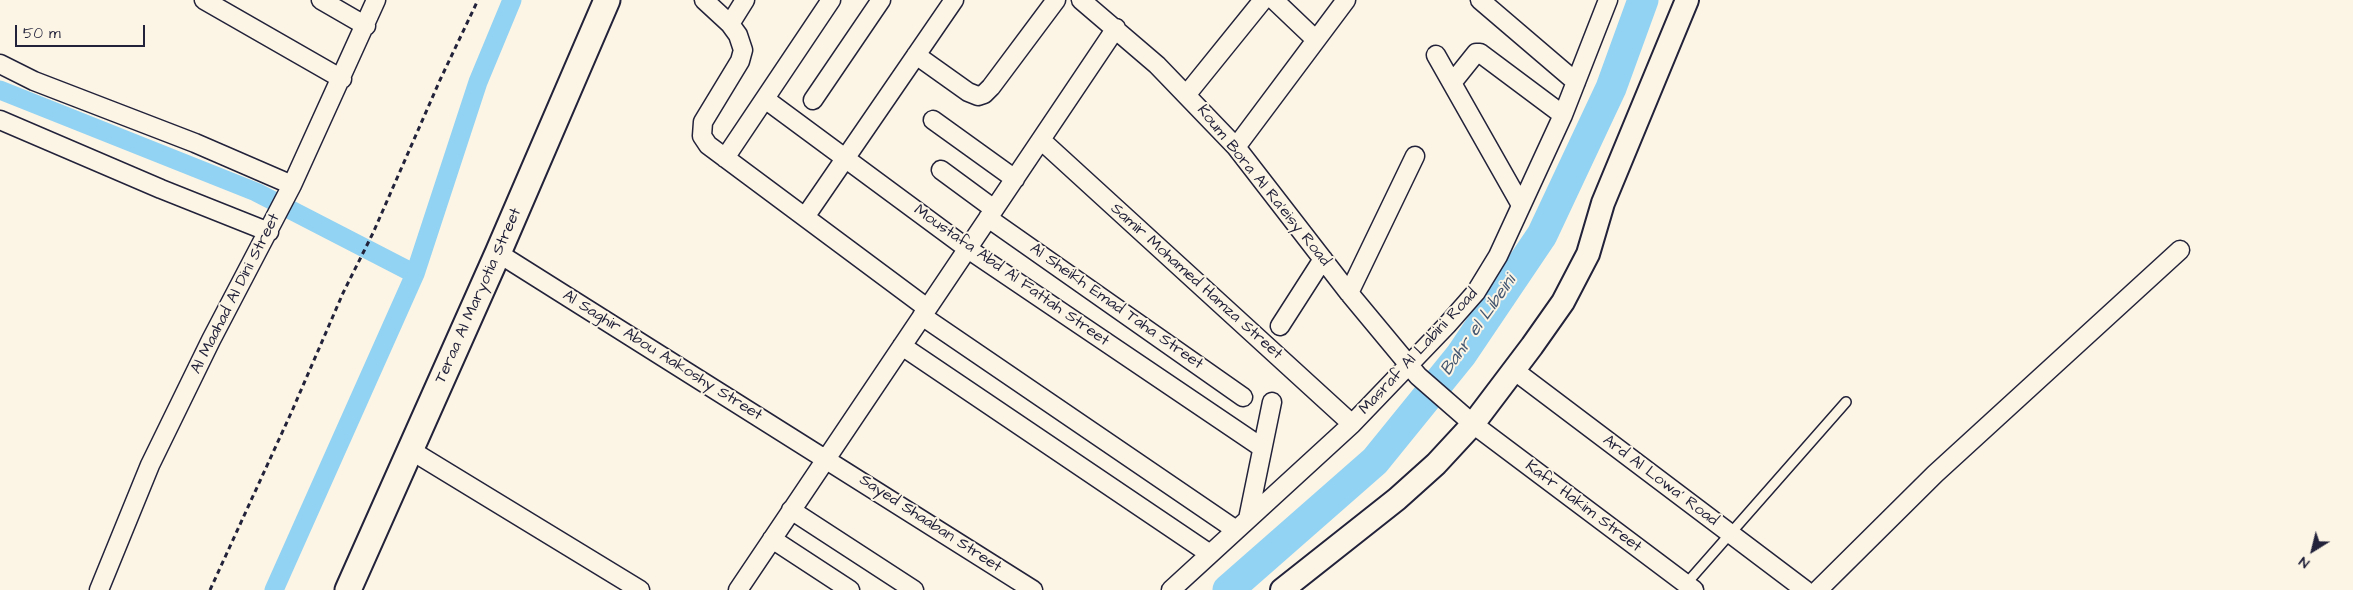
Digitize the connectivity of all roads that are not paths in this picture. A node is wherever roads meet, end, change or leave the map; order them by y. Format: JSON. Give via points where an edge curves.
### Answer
{"nodes":[{"id":1,"x":204,"y":0,"type":"edge"},
{"id":2,"x":321,"y":0,"type":"edge"},
{"id":3,"x":376,"y":0,"type":"edge"},
{"id":4,"x":607,"y":0,"type":"edge"},
{"id":5,"x":704,"y":0,"type":"edge"},
{"id":6,"x":745,"y":0,"type":"edge"},
{"id":7,"x":831,"y":0,"type":"edge"},
{"id":8,"x":881,"y":0,"type":"edge"},
{"id":9,"x":954,"y":0,"type":"edge"},
{"id":10,"x":1056,"y":0,"type":"edge"},
{"id":11,"x":1081,"y":0,"type":"edge"},
{"id":12,"x":1262,"y":0,"type":"edge"},
{"id":13,"x":1274,"y":0,"type":"edge"},
{"id":14,"x":1346,"y":0,"type":"edge"},
{"id":15,"x":1480,"y":0,"type":"edge"},
{"id":16,"x":1608,"y":0,"type":"edge"},
{"id":17,"x":1687,"y":0,"type":"edge"},
{"id":18,"x":730,"y":24,"type":"junction"},
{"id":19,"x":366,"y":26,"type":"junction"},
{"id":20,"x":1116,"y":28,"type":"junction"},
{"id":21,"x":1316,"y":40,"type":"junction"},
{"id":22,"x":916,"y":55,"type":"junction"},
{"id":23,"x":1436,"y":55,"type":"dead end"},
{"id":24,"x":0,"y":64,"type":"edge"},
{"id":25,"x":342,"y":79,"type":"junction"},
{"id":26,"x":1576,"y":82,"type":"junction"},
{"id":27,"x":1452,"y":83,"type":"junction"},
{"id":28,"x":1188,"y":94,"type":"junction"},
{"id":29,"x":765,"y":99,"type":"junction"},
{"id":30,"x":813,"y":100,"type":"dead end"},
{"id":31,"x":1563,"y":115,"type":"junction"},
{"id":32,"x":0,"y":120,"type":"edge"},
{"id":33,"x":933,"y":120,"type":"dead end"},
{"id":34,"x":1040,"y":140,"type":"junction"},
{"id":35,"x":1236,"y":147,"type":"junction"},
{"id":36,"x":1415,"y":156,"type":"dead end"},
{"id":37,"x":725,"y":158,"type":"junction"},
{"id":38,"x":845,"y":158,"type":"junction"},
{"id":39,"x":941,"y":170,"type":"dead end"},
{"id":40,"x":1014,"y":179,"type":"junction"},
{"id":41,"x":292,"y":185,"type":"junction"},
{"id":42,"x":1521,"y":205,"type":"junction"},
{"id":43,"x":991,"y":213,"type":"junction"},
{"id":44,"x":805,"y":217,"type":"junction"},
{"id":45,"x":269,"y":232,"type":"junction"},
{"id":46,"x":968,"y":249,"type":"junction"},
{"id":47,"x":2180,"y":250,"type":"dead end"},
{"id":48,"x":498,"y":253,"type":"junction"},
{"id":49,"x":1323,"y":259,"type":"junction"},
{"id":50,"x":1349,"y":293,"type":"junction"},
{"id":51,"x":925,"y":312,"type":"junction"},
{"id":52,"x":1280,"y":326,"type":"dead end"},
{"id":53,"x":902,"y":346,"type":"junction"},
{"id":54,"x":1408,"y":366,"type":"junction"},
{"id":55,"x":1515,"y":371,"type":"junction"},
{"id":56,"x":1243,"y":397,"type":"dead end"},
{"id":57,"x":1272,"y":402,"type":"dead end"},
{"id":58,"x":1846,"y":402,"type":"dead end"},
{"id":59,"x":1352,"y":424,"type":"junction"},
{"id":60,"x":1473,"y":424,"type":"junction"},
{"id":61,"x":1262,"y":447,"type":"junction"},
{"id":62,"x":412,"y":451,"type":"junction"},
{"id":63,"x":826,"y":458,"type":"junction"},
{"id":64,"x":791,"y":510,"type":"junction"},
{"id":65,"x":1242,"y":525,"type":"junction"},
{"id":66,"x":1729,"y":534,"type":"junction"},
{"id":67,"x":772,"y":539,"type":"junction"},
{"id":68,"x":1210,"y":554,"type":"junction"},
{"id":69,"x":1690,"y":587,"type":"edge"},
{"id":70,"x":99,"y":590,"type":"edge"},
{"id":71,"x":348,"y":590,"type":"edge"},
{"id":72,"x":640,"y":590,"type":"edge"},
{"id":73,"x":738,"y":590,"type":"edge"},
{"id":74,"x":850,"y":590,"type":"edge"},
{"id":75,"x":914,"y":590,"type":"edge"},
{"id":76,"x":1033,"y":590,"type":"edge"},
{"id":77,"x":1171,"y":590,"type":"edge"},
{"id":78,"x":1282,"y":590,"type":"edge"},
{"id":79,"x":1805,"y":590,"type":"edge"},
{"id":80,"x":1818,"y":590,"type":"edge"}],
"edges":[{"from":1,"to":25,"type":"street"},
{"from":2,"to":19,"type":"street"},
{"from":3,"to":19,"type":"street","name":"Al Maahad Al Dini Street"},
{"from":4,"to":48,"type":"main road","name":"Teraa Al Maryotia Street"},
{"from":5,"to":18,"type":"street"},
{"from":6,"to":18,"type":"street"},
{"from":7,"to":29,"type":"street"},
{"from":8,"to":30,"type":"street"},
{"from":9,"to":22,"type":"street"},
{"from":10,"to":22,"type":"street","via":[[984,94],[978,96],[968,92]]},
{"from":11,"to":20,"type":"street","name":"Koum Bora Al Ra'eisy Road"},
{"from":12,"to":28,"type":"street"},
{"from":13,"to":21,"type":"street"},
{"from":14,"to":21,"type":"street"},
{"from":15,"to":26,"type":"street"},
{"from":16,"to":26,"type":"street","name":"Masraf Al Labini Road"},
{"from":17,"to":55,"type":"street","via":[[1603,204],[1588,254],[1563,302]]},
{"from":18,"to":37,"type":"street","via":[[743,50],[740,61],[703,122],[702,136]]},
{"from":19,"to":25,"type":"street","name":"Al Maahad Al Dini Street"},
{"from":20,"to":28,"type":"street","name":"Koum Bora Al Ra'eisy Road"},
{"from":20,"to":34,"type":"street"},
{"from":21,"to":35,"type":"street"},
{"from":22,"to":38,"type":"street"},
{"from":23,"to":27,"type":"street"},
{"from":24,"to":41,"type":"street","via":[[34,81],[195,143]]},
{"from":25,"to":41,"type":"street","name":"Al Maahad Al Dini Street"},
{"from":26,"to":31,"type":"street","name":"Masraf Al Labini Road"},
{"from":27,"to":31,"type":"street","via":[[1476,53],[1480,53]]},
{"from":27,"to":42,"type":"street"},
{"from":28,"to":35,"type":"street","name":"Koum Bora Al Ra'eisy Road"},
{"from":29,"to":37,"type":"street"},
{"from":29,"to":38,"type":"street","name":"Moustafa Abd Al Fattah Street"},
{"from":31,"to":42,"type":"street","name":"Masraf Al Labini Road"},
{"from":32,"to":45,"type":"street","via":[[160,190]]},
{"from":33,"to":40,"type":"street"},
{"from":34,"to":40,"type":"street"},
{"from":34,"to":59,"type":"street","name":"Samir Mohamed Hamza Street"},
{"from":35,"to":49,"type":"street","name":"Koum Bora Al Ra'eisy Road"},
{"from":36,"to":50,"type":"street"},
{"from":37,"to":44,"type":"street"},
{"from":38,"to":44,"type":"street"},
{"from":38,"to":46,"type":"street","name":"Moustafa Abd Al Fattah Street"},
{"from":39,"to":43,"type":"street","name":"Al Sheikh Emad Taha Street"},
{"from":40,"to":43,"type":"street"},
{"from":41,"to":45,"type":"street","name":"Al Maahad Al Dini Street"},
{"from":42,"to":54,"type":"street","name":"Masraf Al Labini Road","via":[[1498,256],[1476,292]]},
{"from":43,"to":46,"type":"street"},
{"from":43,"to":56,"type":"street","name":"Al Sheikh Emad Taha Street"},
{"from":44,"to":51,"type":"street"},
{"from":45,"to":70,"type":"street","name":"Al Maahad Al Dini Street","via":[[211,340],[150,465]]},
{"from":46,"to":51,"type":"street"},
{"from":46,"to":61,"type":"street","name":"Moustafa Abd Al Fattah Street"},
{"from":47,"to":80,"type":"street","via":[[1935,474]]},
{"from":48,"to":62,"type":"main road","name":"Teraa Al Maryotia Street"},
{"from":48,"to":63,"type":"street","name":"Al Saghir Abou Aakoshy Street"},
{"from":49,"to":50,"type":"street","name":"Koum Bora Al Ra'eisy Road"},
{"from":49,"to":52,"type":"street"},
{"from":50,"to":54,"type":"street","name":"Koum Bora Al Ra'eisy Road"},
{"from":51,"to":53,"type":"street"},
{"from":51,"to":65,"type":"street"},
{"from":53,"to":63,"type":"street"},
{"from":53,"to":68,"type":"street"},
{"from":54,"to":59,"type":"street","name":"Masraf Al Labini Road"},
{"from":54,"to":60,"type":"street","name":"Kafr Hakim Street"},
{"from":55,"to":60,"type":"street"},
{"from":55,"to":66,"type":"street","name":"Ard Al Lowa' Road"},
{"from":57,"to":61,"type":"street"},
{"from":58,"to":66,"type":"lane"},
{"from":59,"to":65,"type":"street","name":"Masraf Al Labini Road"},
{"from":60,"to":69,"type":"street","name":"Kafr Hakim Street"},
{"from":60,"to":78,"type":"street","via":[[1397,499]]},
{"from":61,"to":65,"type":"street"},
{"from":62,"to":71,"type":"main road","name":"Teraa Al Maryotia Street"},
{"from":62,"to":72,"type":"street"},
{"from":63,"to":64,"type":"street"},
{"from":63,"to":76,"type":"street","name":"Sayed Shaaban Street"},
{"from":64,"to":67,"type":"street"},
{"from":64,"to":75,"type":"street"},
{"from":65,"to":68,"type":"street","name":"Masraf Al Labini Road"},
{"from":66,"to":69,"type":"lane"},
{"from":66,"to":79,"type":"street","name":"Ard Al Lowa' Road"},
{"from":67,"to":73,"type":"street"},
{"from":67,"to":74,"type":"street"},
{"from":68,"to":77,"type":"street","name":"Masraf Al Labini Road"}]}
